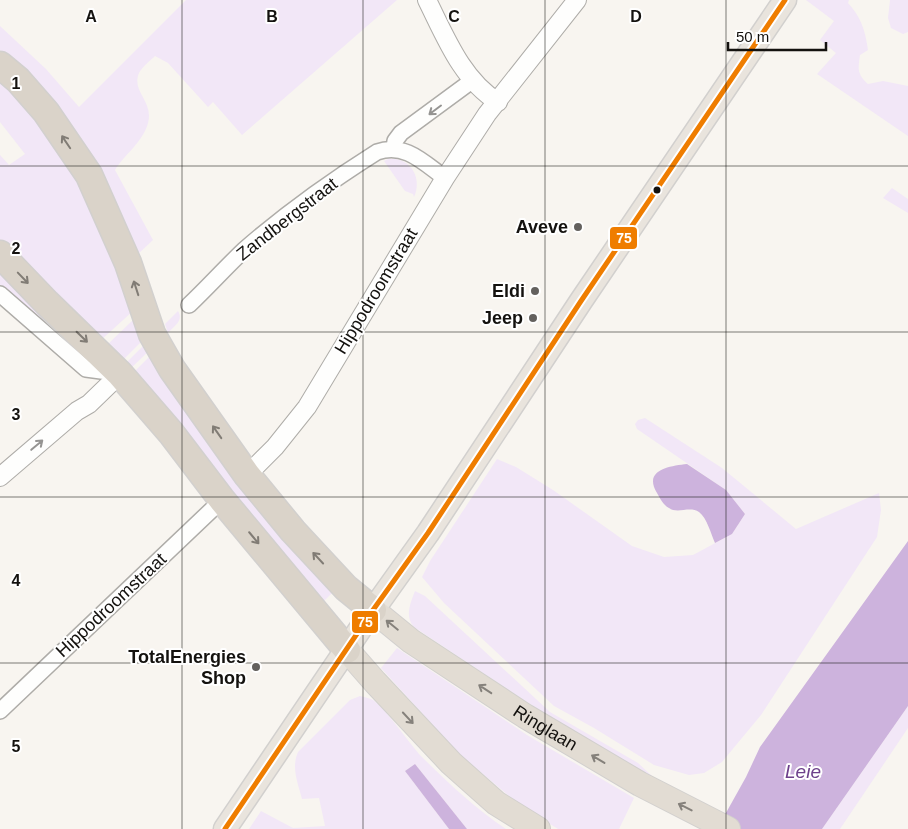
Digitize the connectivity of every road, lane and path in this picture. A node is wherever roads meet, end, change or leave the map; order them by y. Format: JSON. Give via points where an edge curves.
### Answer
{"nodes":[{"id":1,"x":427,"y":0,"type":"edge"},
{"id":2,"x":577,"y":0,"type":"edge"},
{"id":3,"x":785,"y":0,"type":"edge"},
{"id":4,"x":0,"y":65,"type":"edge"},
{"id":5,"x":473,"y":80,"type":"junction"},
{"id":6,"x":498,"y":102,"type":"junction"},
{"id":7,"x":394,"y":148,"type":"junction"},
{"id":8,"x":444,"y":178,"type":"junction"},
{"id":9,"x":0,"y":254,"type":"edge"},
{"id":10,"x":0,"y":294,"type":"edge"},
{"id":11,"x":189,"y":304,"type":"dead end"},
{"id":12,"x":120,"y":374,"type":"junction"},
{"id":13,"x":247,"y":475,"type":"junction"},
{"id":14,"x":0,"y":477,"type":"edge"},
{"id":15,"x":222,"y":500,"type":"junction"},
{"id":16,"x":373,"y":610,"type":"junction"},
{"id":17,"x":353,"y":641,"type":"junction"},
{"id":18,"x":0,"y":711,"type":"edge"},
{"id":19,"x":225,"y":829,"type":"edge"},
{"id":20,"x":538,"y":829,"type":"edge"},
{"id":21,"x":728,"y":829,"type":"edge"}],
"edges":[{"from":1,"to":5,"type":"street","via":[[461,65]]},
{"from":2,"to":6,"type":"street","name":"Hippodroomstraat"},
{"from":3,"to":16,"type":"main road","via":[[428,534]]},
{"from":13,"to":4,"type":"highway","one_way":true,"via":[[172,369],[152,334],[128,263],[89,175],[46,112]]},
{"from":5,"to":6,"type":"street"},
{"from":5,"to":7,"type":"street","one_way":true,"via":[[401,133]]},
{"from":6,"to":8,"type":"street","name":"Hippodroomstraat"},
{"from":7,"to":8,"type":"street","via":[[409,152]]},
{"from":7,"to":11,"type":"street","name":"Zandbergstraat","via":[[377,152],[295,209],[244,251]]},
{"from":8,"to":13,"type":"street","name":"Hippodroomstraat","via":[[307,407]]},
{"from":9,"to":12,"type":"highway","one_way":true},
{"from":10,"to":12,"type":"street","via":[[86,369]]},
{"from":14,"to":12,"type":"street","one_way":true,"via":[[89,404]]},
{"from":12,"to":15,"type":"highway"},
{"from":16,"to":13,"type":"highway","one_way":true,"via":[[346,588],[292,531]]},
{"from":15,"to":17,"type":"highway","one_way":true},
{"from":15,"to":18,"type":"street","name":"Hippodroomstraat"},
{"from":16,"to":17,"type":"main road"},
{"from":21,"to":16,"type":"highway","name":"Ringlaan","one_way":true,"via":[[640,784],[525,716],[411,641]]},
{"from":17,"to":19,"type":"main road"},
{"from":17,"to":20,"type":"highway","one_way":true,"via":[[375,682],[451,763],[496,803]]}]}
